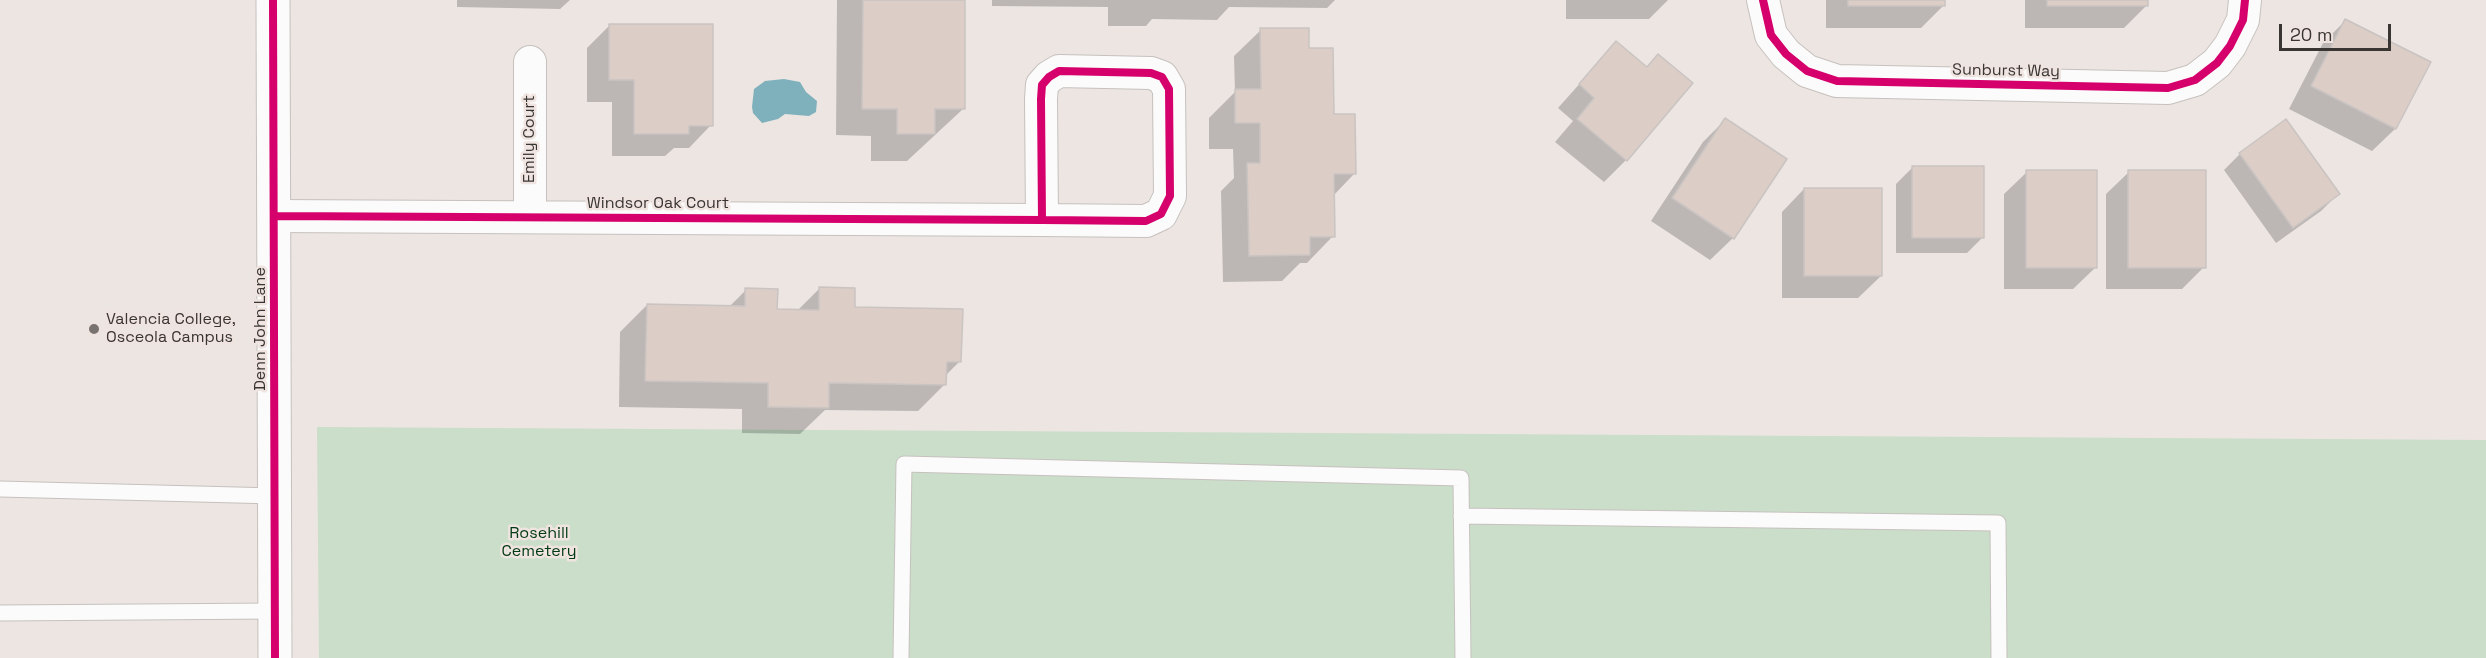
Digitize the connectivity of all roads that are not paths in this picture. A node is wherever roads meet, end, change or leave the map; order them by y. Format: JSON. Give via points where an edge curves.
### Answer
{"nodes":[{"id":1,"x":273,"y":0,"type":"edge"},
{"id":2,"x":1763,"y":0,"type":"edge"},
{"id":3,"x":2245,"y":0,"type":"edge"},
{"id":4,"x":530,"y":62,"type":"dead end"},
{"id":5,"x":274,"y":216,"type":"junction"},
{"id":6,"x":530,"y":217,"type":"junction"},
{"id":7,"x":1042,"y":220,"type":"junction"},
{"id":8,"x":0,"y":489,"type":"edge"},
{"id":9,"x":276,"y":496,"type":"junction"},
{"id":10,"x":1461,"y":516,"type":"junction"},
{"id":11,"x":275,"y":611,"type":"junction"},
{"id":12,"x":0,"y":613,"type":"edge"},
{"id":13,"x":275,"y":658,"type":"edge"},
{"id":14,"x":901,"y":658,"type":"edge"},
{"id":15,"x":1463,"y":658,"type":"edge"},
{"id":16,"x":1999,"y":658,"type":"edge"}],
"edges":[{"from":1,"to":5,"type":"street","name":"Denn John Lane"},
{"from":2,"to":3,"type":"street","name":"Sunburst Way","via":[[1771,35],[1786,54],[1807,71],[1837,81],[2168,88],[2195,80],[2217,63],[2243,20]]},
{"from":4,"to":6,"type":"street","name":"Emily Court"},
{"from":5,"to":6,"type":"street","name":"Windsor Oak Court"},
{"from":5,"to":9,"type":"street","name":"Denn John Lane"},
{"from":6,"to":7,"type":"street","name":"Windsor Oak Court"},
{"from":7,"to":7,"type":"street","name":"Windsor Oak Court","via":[[1042,85],[1059,71],[1151,73],[1162,77],[1169,89],[1170,196],[1161,214],[1146,221]]},
{"from":8,"to":9,"type":"lane"},
{"from":9,"to":11,"type":"street","name":"Denn John Lane"},
{"from":10,"to":14,"type":"lane","via":[[1461,478],[904,464]]},
{"from":10,"to":15,"type":"lane"},
{"from":10,"to":16,"type":"lane","via":[[1998,523]]},
{"from":11,"to":12,"type":"lane"},
{"from":11,"to":13,"type":"street","name":"Denn John Lane"}]}
